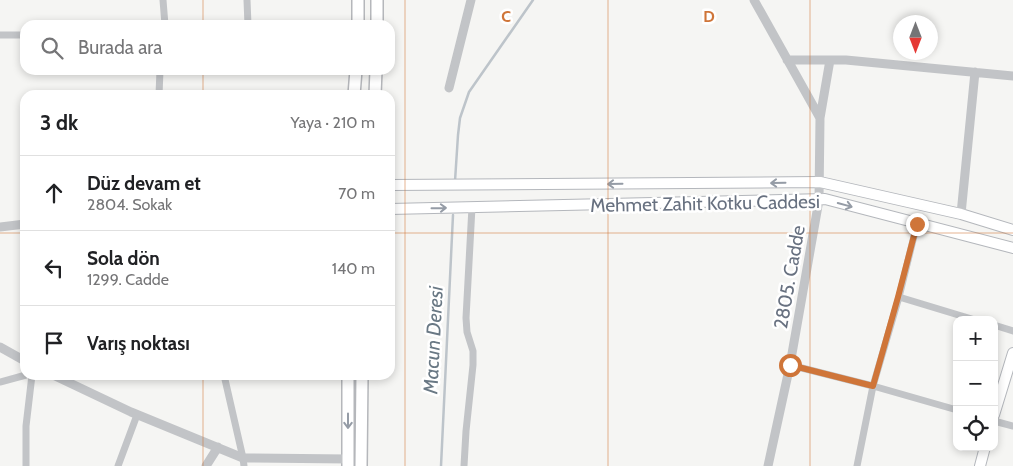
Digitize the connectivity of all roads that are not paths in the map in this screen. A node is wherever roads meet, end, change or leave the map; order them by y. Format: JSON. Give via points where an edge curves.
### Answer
{"nodes":[{"id":1,"x":163,"y":0,"type":"edge"},
{"id":2,"x":247,"y":0,"type":"edge"},
{"id":3,"x":358,"y":0,"type":"edge"},
{"id":4,"x":377,"y":0,"type":"edge"},
{"id":5,"x":472,"y":0,"type":"edge"},
{"id":6,"x":754,"y":0,"type":"edge"},
{"id":7,"x":165,"y":20,"type":"edge"},
{"id":8,"x":248,"y":20,"type":"edge"},
{"id":9,"x":358,"y":20,"type":"edge"},
{"id":10,"x":376,"y":20,"type":"edge"},
{"id":11,"x":0,"y":35,"type":"edge"},
{"id":12,"x":20,"y":35,"type":"edge"},
{"id":13,"x":787,"y":60,"type":"junction"},
{"id":14,"x":830,"y":60,"type":"junction"},
{"id":15,"x":975,"y":72,"type":"junction"},
{"id":16,"x":160,"y":75,"type":"edge"},
{"id":17,"x":356,"y":75,"type":"edge"},
{"id":18,"x":376,"y":75,"type":"edge"},
{"id":19,"x":1013,"y":76,"type":"edge"},
{"id":20,"x":448,"y":88,"type":"dead end"},
{"id":21,"x":159,"y":90,"type":"edge"},
{"id":22,"x":354,"y":90,"type":"edge"},
{"id":23,"x":375,"y":90,"type":"edge"},
{"id":24,"x":820,"y":118,"type":"junction"},
{"id":25,"x":820,"y":182,"type":"junction"},
{"id":26,"x":395,"y":185,"type":"edge"},
{"id":27,"x":819,"y":200,"type":"junction"},
{"id":28,"x":472,"y":207,"type":"junction"},
{"id":29,"x":395,"y":208,"type":"edge"},
{"id":30,"x":961,"y":214,"type":"junction"},
{"id":31,"x":917,"y":224,"type":"junction"},
{"id":32,"x":20,"y":225,"type":"edge"},
{"id":33,"x":0,"y":227,"type":"edge"},
{"id":34,"x":1013,"y":230,"type":"edge"},
{"id":35,"x":1013,"y":248,"type":"edge"},
{"id":36,"x":898,"y":297,"type":"junction"},
{"id":37,"x":962,"y":316,"type":"edge"},
{"id":38,"x":998,"y":326,"type":"edge"},
{"id":39,"x":1013,"y":331,"type":"edge"},
{"id":40,"x":0,"y":348,"type":"edge"},
{"id":41,"x":1013,"y":353,"type":"edge"},
{"id":42,"x":20,"y":358,"type":"edge"},
{"id":43,"x":790,"y":365,"type":"junction"},
{"id":44,"x":20,"y":377,"type":"edge"},
{"id":45,"x":31,"y":380,"type":"edge"},
{"id":46,"x":64,"y":380,"type":"edge"},
{"id":47,"x":225,"y":380,"type":"edge"},
{"id":48,"x":348,"y":380,"type":"edge"},
{"id":49,"x":362,"y":380,"type":"edge"},
{"id":50,"x":0,"y":382,"type":"edge"},
{"id":51,"x":873,"y":386,"type":"junction"},
{"id":52,"x":997,"y":406,"type":"edge"},
{"id":53,"x":953,"y":409,"type":"edge"},
{"id":54,"x":137,"y":414,"type":"junction"},
{"id":55,"x":998,"y":422,"type":"edge"},
{"id":56,"x":1013,"y":426,"type":"edge"},
{"id":57,"x":218,"y":448,"type":"junction"},
{"id":58,"x":984,"y":451,"type":"edge"},
{"id":59,"x":244,"y":462,"type":"edge"},
{"id":60,"x":348,"y":463,"type":"edge"},
{"id":61,"x":26,"y":466,"type":"edge"},
{"id":62,"x":118,"y":466,"type":"edge"},
{"id":63,"x":206,"y":466,"type":"edge"},
{"id":64,"x":361,"y":466,"type":"edge"},
{"id":65,"x":464,"y":466,"type":"edge"},
{"id":66,"x":768,"y":466,"type":"edge"},
{"id":67,"x":857,"y":466,"type":"edge"},
{"id":68,"x":980,"y":466,"type":"edge"}],
"edges":[{"from":1,"to":7,"type":"street"},
{"from":2,"to":8,"type":"street"},
{"from":3,"to":9,"type":"main road"},
{"from":4,"to":10,"type":"main road"},
{"from":5,"to":20,"type":"street"},
{"from":6,"to":13,"type":"street"},
{"from":11,"to":12,"type":"street"},
{"from":13,"to":14,"type":"street"},
{"from":13,"to":24,"type":"street"},
{"from":14,"to":15,"type":"street"},
{"from":14,"to":24,"type":"street","name":"2805. Cadde"},
{"from":15,"to":19,"type":"street"},
{"from":15,"to":30,"type":"street"},
{"from":16,"to":21,"type":"street"},
{"from":17,"to":22,"type":"main road"},
{"from":18,"to":23,"type":"main road"},
{"from":24,"to":25,"type":"street","name":"2805. Cadde"},
{"from":25,"to":26,"type":"main road","name":"Mehmet Zahit Kotku Caddesi","one_way":true},
{"from":25,"to":27,"type":"street","name":"2805. Cadde"},
{"from":25,"to":30,"type":"main road","name":"Mehmet Zahit Kotku Caddesi"},
{"from":27,"to":28,"type":"main road","name":"Mehmet Zahit Kotku Caddesi"},
{"from":27,"to":31,"type":"main road","name":"Mehmet Zahit Kotku Caddesi","one_way":true},
{"from":27,"to":43,"type":"street","name":"2805. Cadde"},
{"from":29,"to":28,"type":"main road","name":"Mehmet Zahit Kotku Caddesi","one_way":true},
{"from":28,"to":65,"type":"street","via":[[466,318],[473,365]]},
{"from":30,"to":34,"type":"main road","name":"Mehmet Zahit Kotku Caddesi"},
{"from":31,"to":35,"type":"main road","name":"Mehmet Zahit Kotku Caddesi"},
{"from":31,"to":36,"type":"street"},
{"from":32,"to":33,"type":"street"},
{"from":36,"to":37,"type":"street"},
{"from":36,"to":51,"type":"street"},
{"from":38,"to":39,"type":"street"},
{"from":40,"to":42,"type":"street"},
{"from":41,"to":52,"type":"main road"},
{"from":43,"to":51,"type":"street"},
{"from":43,"to":66,"type":"street","name":"2805. Cadde"},
{"from":44,"to":50,"type":"street"},
{"from":45,"to":61,"type":"street","via":[[26,426]]},
{"from":46,"to":54,"type":"street"},
{"from":47,"to":59,"type":"street"},
{"from":48,"to":60,"type":"main road","one_way":true},
{"from":49,"to":64,"type":"main road"},
{"from":51,"to":53,"type":"street"},
{"from":51,"to":67,"type":"street"},
{"from":54,"to":57,"type":"street"},
{"from":54,"to":62,"type":"street"},
{"from":55,"to":56,"type":"street"},
{"from":57,"to":59,"type":"street"},
{"from":57,"to":63,"type":"street"},
{"from":58,"to":68,"type":"main road"},
{"from":59,"to":60,"type":"street"}]}
